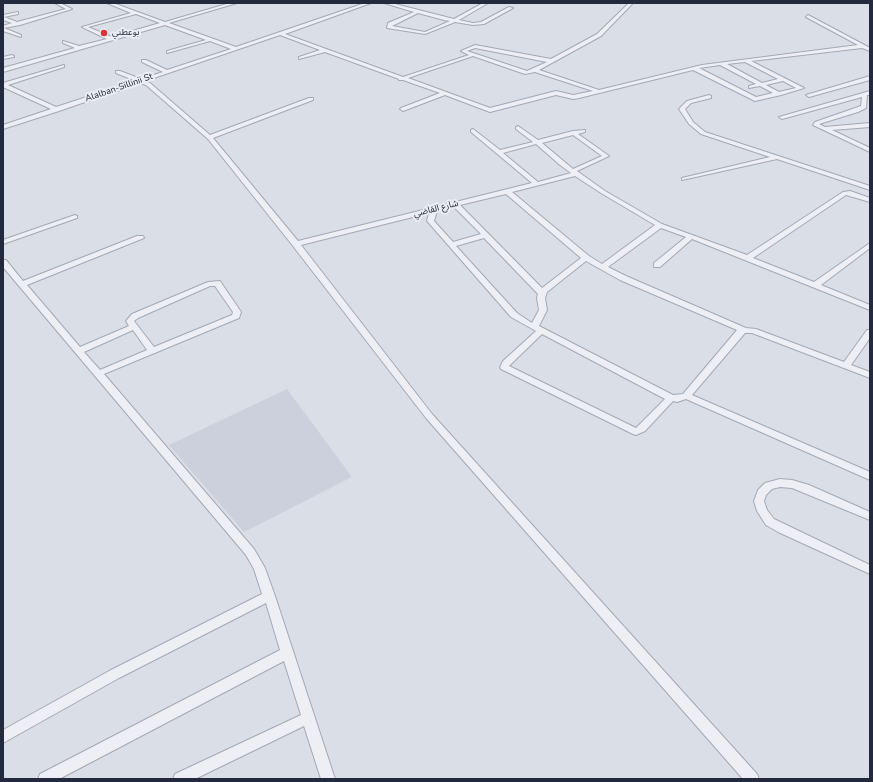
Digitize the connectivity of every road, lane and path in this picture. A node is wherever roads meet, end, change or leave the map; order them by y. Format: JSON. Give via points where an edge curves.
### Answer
{"nodes":[{"id":1,"x":57,"y":3,"type":"edge"},
{"id":2,"x":109,"y":3,"type":"edge"},
{"id":3,"x":235,"y":3,"type":"edge"},
{"id":4,"x":369,"y":3,"type":"edge"},
{"id":5,"x":386,"y":3,"type":"edge"},
{"id":6,"x":486,"y":3,"type":"edge"},
{"id":7,"x":631,"y":3,"type":"edge"},
{"id":8,"x":511,"y":8,"type":"dead end"},
{"id":9,"x":417,"y":12,"type":"junction"},
{"id":10,"x":16,"y":13,"type":"dead end"},
{"id":11,"x":135,"y":13,"type":"junction"},
{"id":12,"x":808,"y":16,"type":"dead end"},
{"id":13,"x":3,"y":17,"type":"edge"},
{"id":14,"x":454,"y":21,"type":"junction"},
{"id":15,"x":166,"y":23,"type":"junction"},
{"id":16,"x":18,"y":24,"type":"junction"},
{"id":17,"x":3,"y":28,"type":"edge"},
{"id":18,"x":281,"y":34,"type":"junction"},
{"id":19,"x":20,"y":36,"type":"dead end"},
{"id":20,"x":112,"y":39,"type":"junction"},
{"id":21,"x":210,"y":40,"type":"junction"},
{"id":22,"x":65,"y":42,"type":"dead end"},
{"id":23,"x":864,"y":46,"type":"junction"},
{"id":24,"x":79,"y":48,"type":"junction"},
{"id":25,"x":236,"y":50,"type":"junction"},
{"id":26,"x":325,"y":50,"type":"junction"},
{"id":27,"x":495,"y":50,"type":"junction"},
{"id":28,"x":870,"y":50,"type":"edge"},
{"id":29,"x":169,"y":52,"type":"dead end"},
{"id":30,"x":472,"y":54,"type":"junction"},
{"id":31,"x":521,"y":55,"type":"junction"},
{"id":32,"x":12,"y":56,"type":"dead end"},
{"id":33,"x":3,"y":58,"type":"edge"},
{"id":34,"x":301,"y":58,"type":"dead end"},
{"id":35,"x":481,"y":58,"type":"junction"},
{"id":36,"x":515,"y":58,"type":"dead end"},
{"id":37,"x":144,"y":61,"type":"dead end"},
{"id":38,"x":552,"y":61,"type":"junction"},
{"id":39,"x":746,"y":61,"type":"junction"},
{"id":40,"x":509,"y":62,"type":"dead end"},
{"id":41,"x":720,"y":63,"type":"junction"},
{"id":42,"x":503,"y":65,"type":"junction"},
{"id":43,"x":62,"y":66,"type":"dead end"},
{"id":44,"x":694,"y":68,"type":"junction"},
{"id":45,"x":3,"y":70,"type":"edge"},
{"id":46,"x":535,"y":70,"type":"junction"},
{"id":47,"x":118,"y":72,"type":"dead end"},
{"id":48,"x":168,"y":72,"type":"junction"},
{"id":49,"x":870,"y":78,"type":"edge"},
{"id":50,"x":401,"y":79,"type":"junction"},
{"id":51,"x":784,"y":79,"type":"junction"},
{"id":52,"x":140,"y":81,"type":"junction"},
{"id":53,"x":760,"y":84,"type":"junction"},
{"id":54,"x":3,"y":85,"type":"edge"},
{"id":55,"x":842,"y":86,"type":"junction"},
{"id":56,"x":751,"y":87,"type":"dead end"},
{"id":57,"x":849,"y":89,"type":"dead end"},
{"id":58,"x":600,"y":91,"type":"junction"},
{"id":59,"x":856,"y":92,"type":"dead end"},
{"id":60,"x":443,"y":94,"type":"junction"},
{"id":61,"x":779,"y":94,"type":"junction"},
{"id":62,"x":809,"y":95,"type":"dead end"},
{"id":63,"x":867,"y":96,"type":"edge"},
{"id":64,"x":709,"y":97,"type":"dead end"},
{"id":65,"x":311,"y":99,"type":"dead end"},
{"id":66,"x":403,"y":109,"type":"dead end"},
{"id":67,"x":57,"y":110,"type":"junction"},
{"id":68,"x":782,"y":116,"type":"dead end"},
{"id":69,"x":870,"y":125,"type":"edge"},
{"id":70,"x":3,"y":128,"type":"edge"},
{"id":71,"x":518,"y":128,"type":"dead end"},
{"id":72,"x":822,"y":129,"type":"junction"},
{"id":73,"x":473,"y":131,"type":"dead end"},
{"id":74,"x":582,"y":131,"type":"dead end"},
{"id":75,"x":573,"y":133,"type":"junction"},
{"id":76,"x":209,"y":137,"type":"junction"},
{"id":77,"x":537,"y":142,"type":"junction"},
{"id":78,"x":860,"y":145,"type":"junction"},
{"id":79,"x":870,"y":145,"type":"edge"},
{"id":80,"x":870,"y":150,"type":"edge"},
{"id":81,"x":499,"y":152,"type":"junction"},
{"id":82,"x":776,"y":158,"type":"junction"},
{"id":83,"x":574,"y":172,"type":"junction"},
{"id":84,"x":684,"y":179,"type":"dead end"},
{"id":85,"x":537,"y":184,"type":"junction"},
{"id":86,"x":870,"y":188,"type":"edge"},
{"id":87,"x":508,"y":192,"type":"junction"},
{"id":88,"x":870,"y":200,"type":"edge"},
{"id":89,"x":455,"y":204,"type":"junction"},
{"id":90,"x":434,"y":209,"type":"junction"},
{"id":91,"x":75,"y":217,"type":"dead end"},
{"id":92,"x":660,"y":225,"type":"junction"},
{"id":93,"x":486,"y":235,"type":"junction"},
{"id":94,"x":690,"y":237,"type":"junction"},
{"id":95,"x":140,"y":238,"type":"dead end"},
{"id":96,"x":3,"y":242,"type":"edge"},
{"id":97,"x":296,"y":244,"type":"junction"},
{"id":98,"x":452,"y":245,"type":"junction"},
{"id":99,"x":870,"y":245,"type":"edge"},
{"id":100,"x":586,"y":258,"type":"junction"},
{"id":101,"x":748,"y":258,"type":"junction"},
{"id":102,"x":3,"y":262,"type":"edge"},
{"id":103,"x":657,"y":264,"type":"dead end"},
{"id":104,"x":603,"y":267,"type":"junction"},
{"id":105,"x":217,"y":283,"type":"junction"},
{"id":106,"x":22,"y":284,"type":"junction"},
{"id":107,"x":816,"y":285,"type":"junction"},
{"id":108,"x":542,"y":293,"type":"junction"},
{"id":109,"x":870,"y":308,"type":"edge"},
{"id":110,"x":538,"y":329,"type":"junction"},
{"id":111,"x":744,"y":330,"type":"junction"},
{"id":112,"x":870,"y":332,"type":"edge"},
{"id":113,"x":79,"y":351,"type":"junction"},
{"id":114,"x":152,"y":351,"type":"junction"},
{"id":115,"x":846,"y":366,"type":"junction"},
{"id":116,"x":97,"y":374,"type":"junction"},
{"id":117,"x":870,"y":375,"type":"edge"},
{"id":118,"x":686,"y":396,"type":"junction"},
{"id":119,"x":671,"y":398,"type":"junction"},
{"id":120,"x":870,"y":476,"type":"edge"},
{"id":121,"x":870,"y":516,"type":"edge"},
{"id":122,"x":870,"y":570,"type":"edge"},
{"id":123,"x":269,"y":596,"type":"junction"},
{"id":124,"x":287,"y":653,"type":"junction"},
{"id":125,"x":308,"y":718,"type":"junction"},
{"id":126,"x":3,"y":737,"type":"edge"},
{"id":127,"x":45,"y":779,"type":"edge"},
{"id":128,"x":180,"y":779,"type":"edge"},
{"id":129,"x":328,"y":779,"type":"edge"},
{"id":130,"x":752,"y":779,"type":"edge"}],
"edges":[{"from":1,"to":16,"type":"street","via":[[70,9]]},
{"from":2,"to":11,"type":"street"},
{"from":3,"to":15,"type":"street"},
{"from":4,"to":18,"type":"street","name":"Alalban-Sillinii St"},
{"from":5,"to":9,"type":"street"},
{"from":6,"to":14,"type":"street"},
{"from":7,"to":38,"type":"street","via":[[602,32]]},
{"from":8,"to":14,"type":"street","via":[[480,23]]},
{"from":9,"to":14,"type":"street"},
{"from":9,"to":14,"type":"street","via":[[389,26],[425,33]]},
{"from":10,"to":13,"type":"street"},
{"from":11,"to":15,"type":"street"},
{"from":11,"to":20,"type":"street","via":[[84,27]]},
{"from":12,"to":23,"type":"street"},
{"from":13,"to":16,"type":"street"},
{"from":15,"to":20,"type":"street"},
{"from":15,"to":21,"type":"street"},
{"from":16,"to":17,"type":"street"},
{"from":17,"to":19,"type":"street"},
{"from":18,"to":25,"type":"street","name":"Alalban-Sillinii St"},
{"from":18,"to":26,"type":"street"},
{"from":20,"to":24,"type":"street"},
{"from":21,"to":25,"type":"street"},
{"from":21,"to":29,"type":"street"},
{"from":22,"to":24,"type":"street"},
{"from":23,"to":28,"type":"street"},
{"from":23,"to":39,"type":"street"},
{"from":24,"to":45,"type":"street"},
{"from":25,"to":48,"type":"street","name":"Alalban-Sillinii St"},
{"from":26,"to":34,"type":"street"},
{"from":26,"to":50,"type":"street"},
{"from":27,"to":30,"type":"street","via":[[474,46],[463,51]]},
{"from":27,"to":31,"type":"street"},
{"from":27,"to":35,"type":"street"},
{"from":30,"to":35,"type":"street"},
{"from":30,"to":50,"type":"street"},
{"from":31,"to":36,"type":"street"},
{"from":31,"to":38,"type":"street"},
{"from":32,"to":33,"type":"street"},
{"from":35,"to":42,"type":"street"},
{"from":37,"to":48,"type":"street"},
{"from":38,"to":46,"type":"street"},
{"from":39,"to":41,"type":"street"},
{"from":39,"to":51,"type":"street"},
{"from":40,"to":42,"type":"street"},
{"from":41,"to":44,"type":"street"},
{"from":41,"to":53,"type":"street"},
{"from":42,"to":46,"type":"street","via":[[527,73]]},
{"from":43,"to":54,"type":"street"},
{"from":44,"to":58,"type":"street"},
{"from":44,"to":61,"type":"street","via":[[753,98]]},
{"from":46,"to":58,"type":"street"},
{"from":47,"to":52,"type":"street"},
{"from":48,"to":52,"type":"street","name":"Alalban-Sillinii St"},
{"from":49,"to":55,"type":"street"},
{"from":50,"to":60,"type":"street"},
{"from":51,"to":53,"type":"street"},
{"from":51,"to":61,"type":"street","via":[[801,88]]},
{"from":52,"to":67,"type":"street","name":"Alalban-Sillinii St"},
{"from":52,"to":76,"type":"street","via":[[148,84]]},
{"from":53,"to":56,"type":"street"},
{"from":53,"to":61,"type":"street"},
{"from":54,"to":67,"type":"street"},
{"from":55,"to":57,"type":"street"},
{"from":55,"to":62,"type":"street"},
{"from":58,"to":60,"type":"street","via":[[576,97],[556,93],[490,110]]},
{"from":59,"to":63,"type":"street"},
{"from":60,"to":66,"type":"street"},
{"from":63,"to":68,"type":"street"},
{"from":63,"to":72,"type":"street","via":[[865,106],[860,109],[815,124]]},
{"from":64,"to":82,"type":"street","via":[[689,102],[682,109],[694,127],[714,137]]},
{"from":65,"to":76,"type":"street"},
{"from":67,"to":70,"type":"street","name":"Alalban-Sillinii St"},
{"from":69,"to":72,"type":"street"},
{"from":71,"to":77,"type":"street"},
{"from":72,"to":78,"type":"street"},
{"from":73,"to":81,"type":"street"},
{"from":74,"to":75,"type":"street"},
{"from":75,"to":77,"type":"street"},
{"from":75,"to":83,"type":"street","name":"شارع القاضي","via":[[606,156]]},
{"from":76,"to":97,"type":"street"},
{"from":77,"to":81,"type":"street"},
{"from":77,"to":83,"type":"street"},
{"from":78,"to":79,"type":"street"},
{"from":78,"to":80,"type":"street"},
{"from":81,"to":85,"type":"street"},
{"from":82,"to":84,"type":"street"},
{"from":82,"to":86,"type":"street"},
{"from":83,"to":85,"type":"street","name":"شارع القاضي"},
{"from":83,"to":92,"type":"street"},
{"from":85,"to":87,"type":"street","name":"شارع القاضي"},
{"from":87,"to":89,"type":"street","name":"شارع القاضي"},
{"from":87,"to":100,"type":"street"},
{"from":88,"to":101,"type":"street","via":[[845,193]]},
{"from":89,"to":90,"type":"street","name":"شارع القاضي"},
{"from":89,"to":93,"type":"street"},
{"from":90,"to":97,"type":"street","name":"شارع القاضي"},
{"from":90,"to":98,"type":"street","via":[[430,221]]},
{"from":91,"to":96,"type":"street"},
{"from":92,"to":94,"type":"street"},
{"from":92,"to":104,"type":"street"},
{"from":93,"to":98,"type":"street"},
{"from":93,"to":108,"type":"street"},
{"from":94,"to":101,"type":"street"},
{"from":94,"to":103,"type":"street"},
{"from":95,"to":106,"type":"street"},
{"from":97,"to":130,"type":"street","via":[[429,416]]},
{"from":98,"to":110,"type":"street","via":[[514,315]]},
{"from":99,"to":107,"type":"street"},
{"from":100,"to":104,"type":"street"},
{"from":100,"to":108,"type":"street"},
{"from":101,"to":107,"type":"street"},
{"from":102,"to":106,"type":"street"},
{"from":104,"to":111,"type":"street"},
{"from":105,"to":113,"type":"street","via":[[208,284],[134,316],[130,321],[134,328]]},
{"from":105,"to":114,"type":"street","via":[[237,312],[236,316]]},
{"from":105,"to":114,"type":"street","via":[[131,319]]},
{"from":106,"to":113,"type":"street"},
{"from":107,"to":109,"type":"street"},
{"from":108,"to":110,"type":"street","via":[[543,310]]},
{"from":110,"to":119,"type":"street"},
{"from":110,"to":119,"type":"street","via":[[504,366],[636,432],[642,429]]},
{"from":111,"to":115,"type":"street","via":[[753,331]]},
{"from":111,"to":118,"type":"street"},
{"from":112,"to":115,"type":"street"},
{"from":113,"to":116,"type":"street"},
{"from":114,"to":116,"type":"street"},
{"from":115,"to":117,"type":"street"},
{"from":116,"to":123,"type":"street","via":[[250,552]]},
{"from":118,"to":119,"type":"street"},
{"from":118,"to":120,"type":"street"},
{"from":121,"to":122,"type":"street","via":[[792,484],[780,483],[770,486],[762,493],[759,501],[770,522]]},
{"from":123,"to":124,"type":"street"},
{"from":123,"to":126,"type":"street","via":[[114,674]]},
{"from":124,"to":125,"type":"street"},
{"from":124,"to":127,"type":"street"},
{"from":125,"to":128,"type":"street"},
{"from":125,"to":129,"type":"street"}]}
